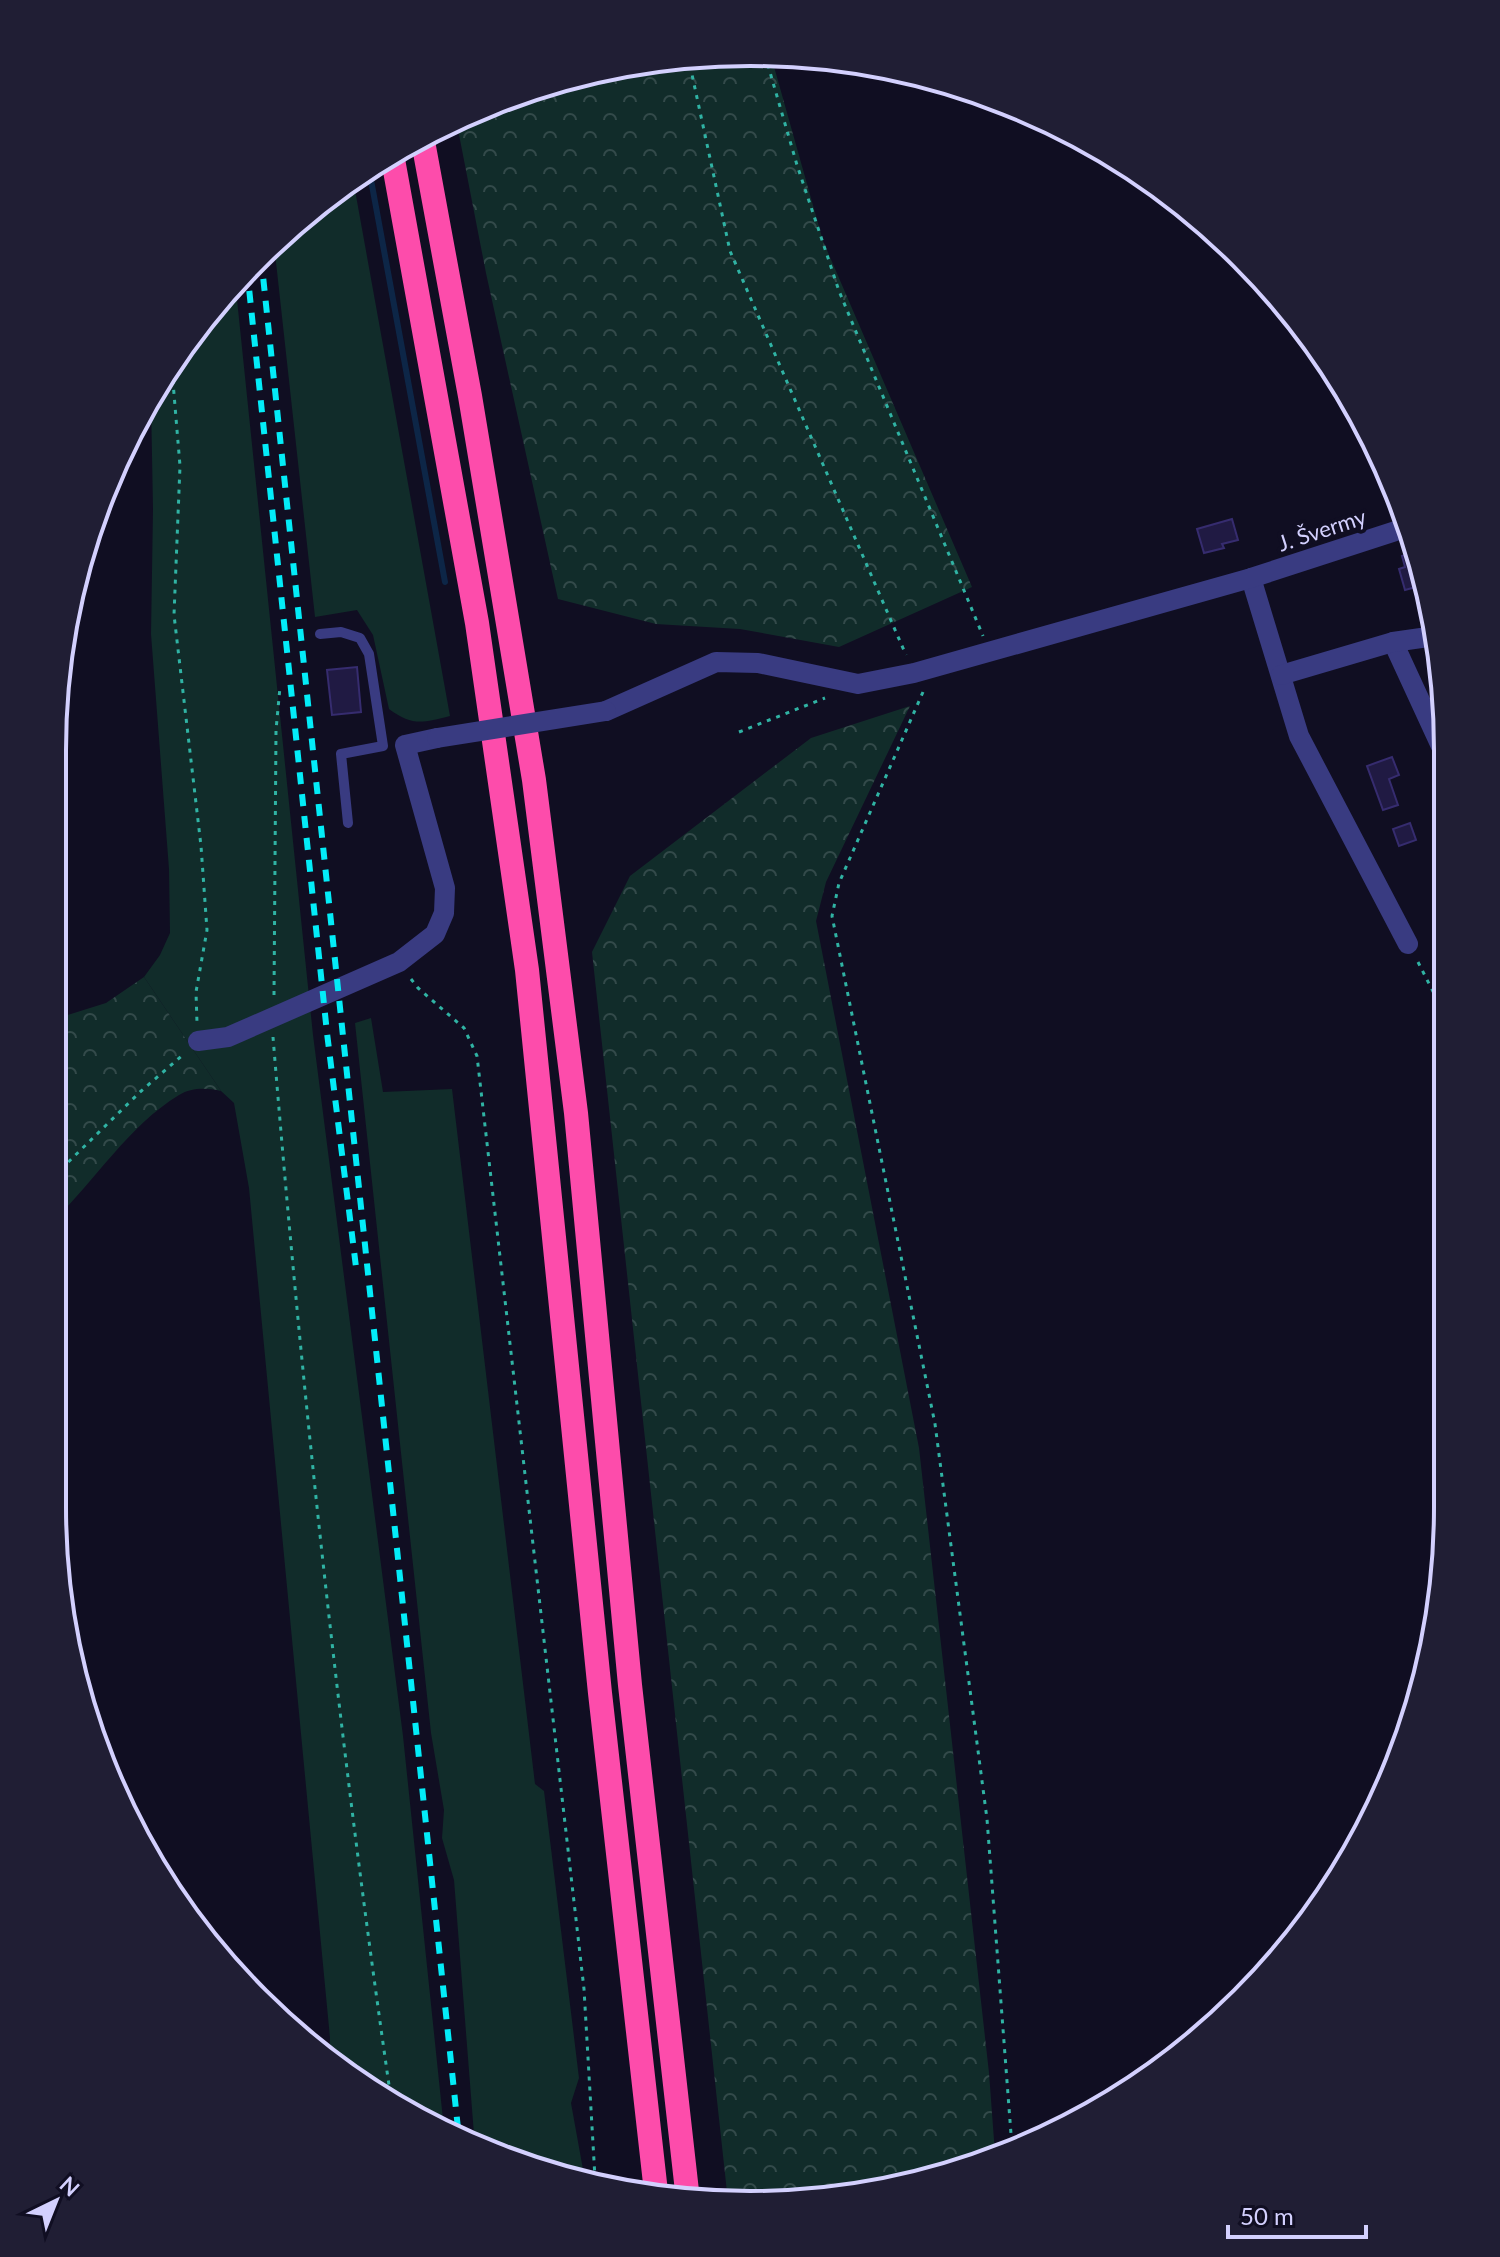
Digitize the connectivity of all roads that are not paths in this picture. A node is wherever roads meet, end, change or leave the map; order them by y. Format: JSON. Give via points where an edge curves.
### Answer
{"nodes":[{"id":1,"x":424,"y":149,"type":"edge"},
{"id":2,"x":394,"y":166,"type":"edge"},
{"id":3,"x":1398,"y":530,"type":"edge"},
{"id":4,"x":1251,"y":578,"type":"junction"},
{"id":5,"x":320,"y":634,"type":"dead end"},
{"id":6,"x":1424,"y":638,"type":"edge"},
{"id":7,"x":1393,"y":642,"type":"junction"},
{"id":8,"x":1281,"y":675,"type":"junction"},
{"id":9,"x":1434,"y":730,"type":"edge"},
{"id":10,"x":405,"y":745,"type":"junction"},
{"id":11,"x":383,"y":746,"type":"junction"},
{"id":12,"x":348,"y":823,"type":"dead end"},
{"id":13,"x":1408,"y":944,"type":"road end"},
{"id":14,"x":198,"y":1041,"type":"road end"},
{"id":15,"x":655,"y":2184,"type":"edge"},
{"id":16,"x":687,"y":2188,"type":"edge"}],
"edges":[{"from":1,"to":16,"type":"highway","via":[[538,810],[576,1113],[630,1685]]},
{"from":2,"to":15,"type":"highway","via":[[477,623],[527,970]]},
{"from":3,"to":4,"type":"street","name":"J. Švermy"},
{"from":4,"to":8,"type":"street"},
{"from":4,"to":10,"type":"street","name":"J. Švermy","bridge":true,"via":[[914,673],[858,684],[758,663],[716,662],[606,711]]},
{"from":5,"to":11,"type":"lane","via":[[341,632],[360,638],[369,654]]},
{"from":6,"to":7,"type":"street"},
{"from":7,"to":8,"type":"street"},
{"from":7,"to":9,"type":"street"},
{"from":8,"to":13,"type":"street","via":[[1299,736]]},
{"from":10,"to":11,"type":"lane"},
{"from":10,"to":14,"type":"street","via":[[445,888],[444,913],[435,934],[399,962],[228,1037]]},
{"from":11,"to":12,"type":"lane","via":[[341,754]]}]}
